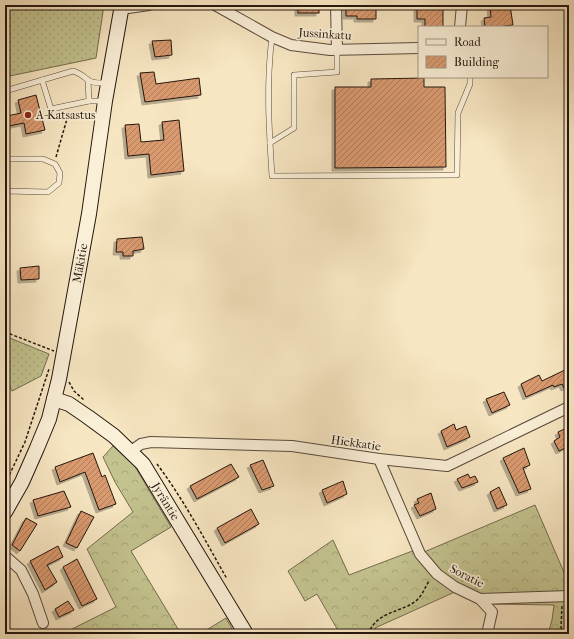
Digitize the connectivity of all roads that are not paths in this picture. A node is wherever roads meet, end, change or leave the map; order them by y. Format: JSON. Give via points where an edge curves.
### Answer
{"nodes":[{"id":1,"x":149,"y":5,"type":"edge"},
{"id":2,"x":215,"y":5,"type":"edge"},
{"id":3,"x":336,"y":5,"type":"edge"},
{"id":4,"x":462,"y":5,"type":"edge"},
{"id":5,"x":122,"y":7,"type":"edge"},
{"id":6,"x":460,"y":26,"type":"edge"},
{"id":7,"x":272,"y":37,"type":"junction"},
{"id":8,"x":418,"y":48,"type":"edge"},
{"id":9,"x":337,"y":50,"type":"junction"},
{"id":10,"x":470,"y":78,"type":"edge"},
{"id":11,"x":42,"y":80,"type":"junction"},
{"id":12,"x":88,"y":80,"type":"junction"},
{"id":13,"x":109,"y":83,"type":"junction"},
{"id":14,"x":5,"y":91,"type":"edge"},
{"id":15,"x":89,"y":101,"type":"junction"},
{"id":16,"x":105,"y":101,"type":"junction"},
{"id":17,"x":270,"y":143,"type":"junction"},
{"id":18,"x":5,"y":159,"type":"edge"},
{"id":19,"x":5,"y":191,"type":"edge"},
{"id":20,"x":54,"y":399,"type":"junction"},
{"id":21,"x":567,"y":408,"type":"dead end"},
{"id":22,"x":131,"y":451,"type":"junction"},
{"id":23,"x":379,"y":459,"type":"junction"},
{"id":24,"x":5,"y":512,"type":"edge"},
{"id":25,"x":5,"y":556,"type":"edge"},
{"id":26,"x":566,"y":596,"type":"edge"},
{"id":27,"x":480,"y":599,"type":"junction"},
{"id":28,"x":43,"y":623,"type":"dead end"},
{"id":29,"x":246,"y":634,"type":"edge"},
{"id":30,"x":487,"y":634,"type":"edge"}],
"edges":[{"from":1,"to":5,"type":"street"},
{"from":2,"to":7,"type":"street","name":"Jussinkatu"},
{"from":3,"to":9,"type":"street"},
{"from":4,"to":6,"type":"street"},
{"from":5,"to":13,"type":"street","name":"Mäkitie"},
{"from":7,"to":9,"type":"street","name":"Jussinkatu","via":[[291,45]]},
{"from":7,"to":17,"type":"lane","via":[[268,116]]},
{"from":8,"to":9,"type":"street","name":"Jussinkatu"},
{"from":9,"to":17,"type":"lane","via":[[337,72],[294,75],[294,128]]},
{"from":10,"to":17,"type":"lane","via":[[458,113],[457,175],[272,176]]},
{"from":11,"to":12,"type":"lane","via":[[73,71]]},
{"from":11,"to":14,"type":"lane"},
{"from":11,"to":15,"type":"lane","via":[[51,109]]},
{"from":12,"to":13,"type":"lane"},
{"from":12,"to":15,"type":"lane"},
{"from":13,"to":16,"type":"street","name":"Mäkitie"},
{"from":15,"to":16,"type":"lane"},
{"from":16,"to":20,"type":"street","name":"Mäkitie","via":[[89,214]]},
{"from":18,"to":19,"type":"lane","via":[[43,159],[55,164],[60,174],[59,183],[48,192]]},
{"from":20,"to":22,"type":"street","name":"Jyräntie","via":[[69,404]]},
{"from":20,"to":24,"type":"street","name":"Mäkitie","via":[[37,448]]},
{"from":21,"to":23,"type":"street","name":"Hiekkatie","via":[[447,466]]},
{"from":22,"to":23,"type":"street","name":"Hiekkatie","via":[[141,444],[151,442],[242,444],[292,446]]},
{"from":22,"to":29,"type":"street","name":"Jyräntie","via":[[143,464]]},
{"from":23,"to":27,"type":"street","name":"Soratie","via":[[420,554],[437,574],[454,587]]},
{"from":25,"to":28,"type":"street","via":[[21,570]]},
{"from":26,"to":27,"type":"street","name":"Soratie"},
{"from":27,"to":30,"type":"street","via":[[492,612]]}]}
